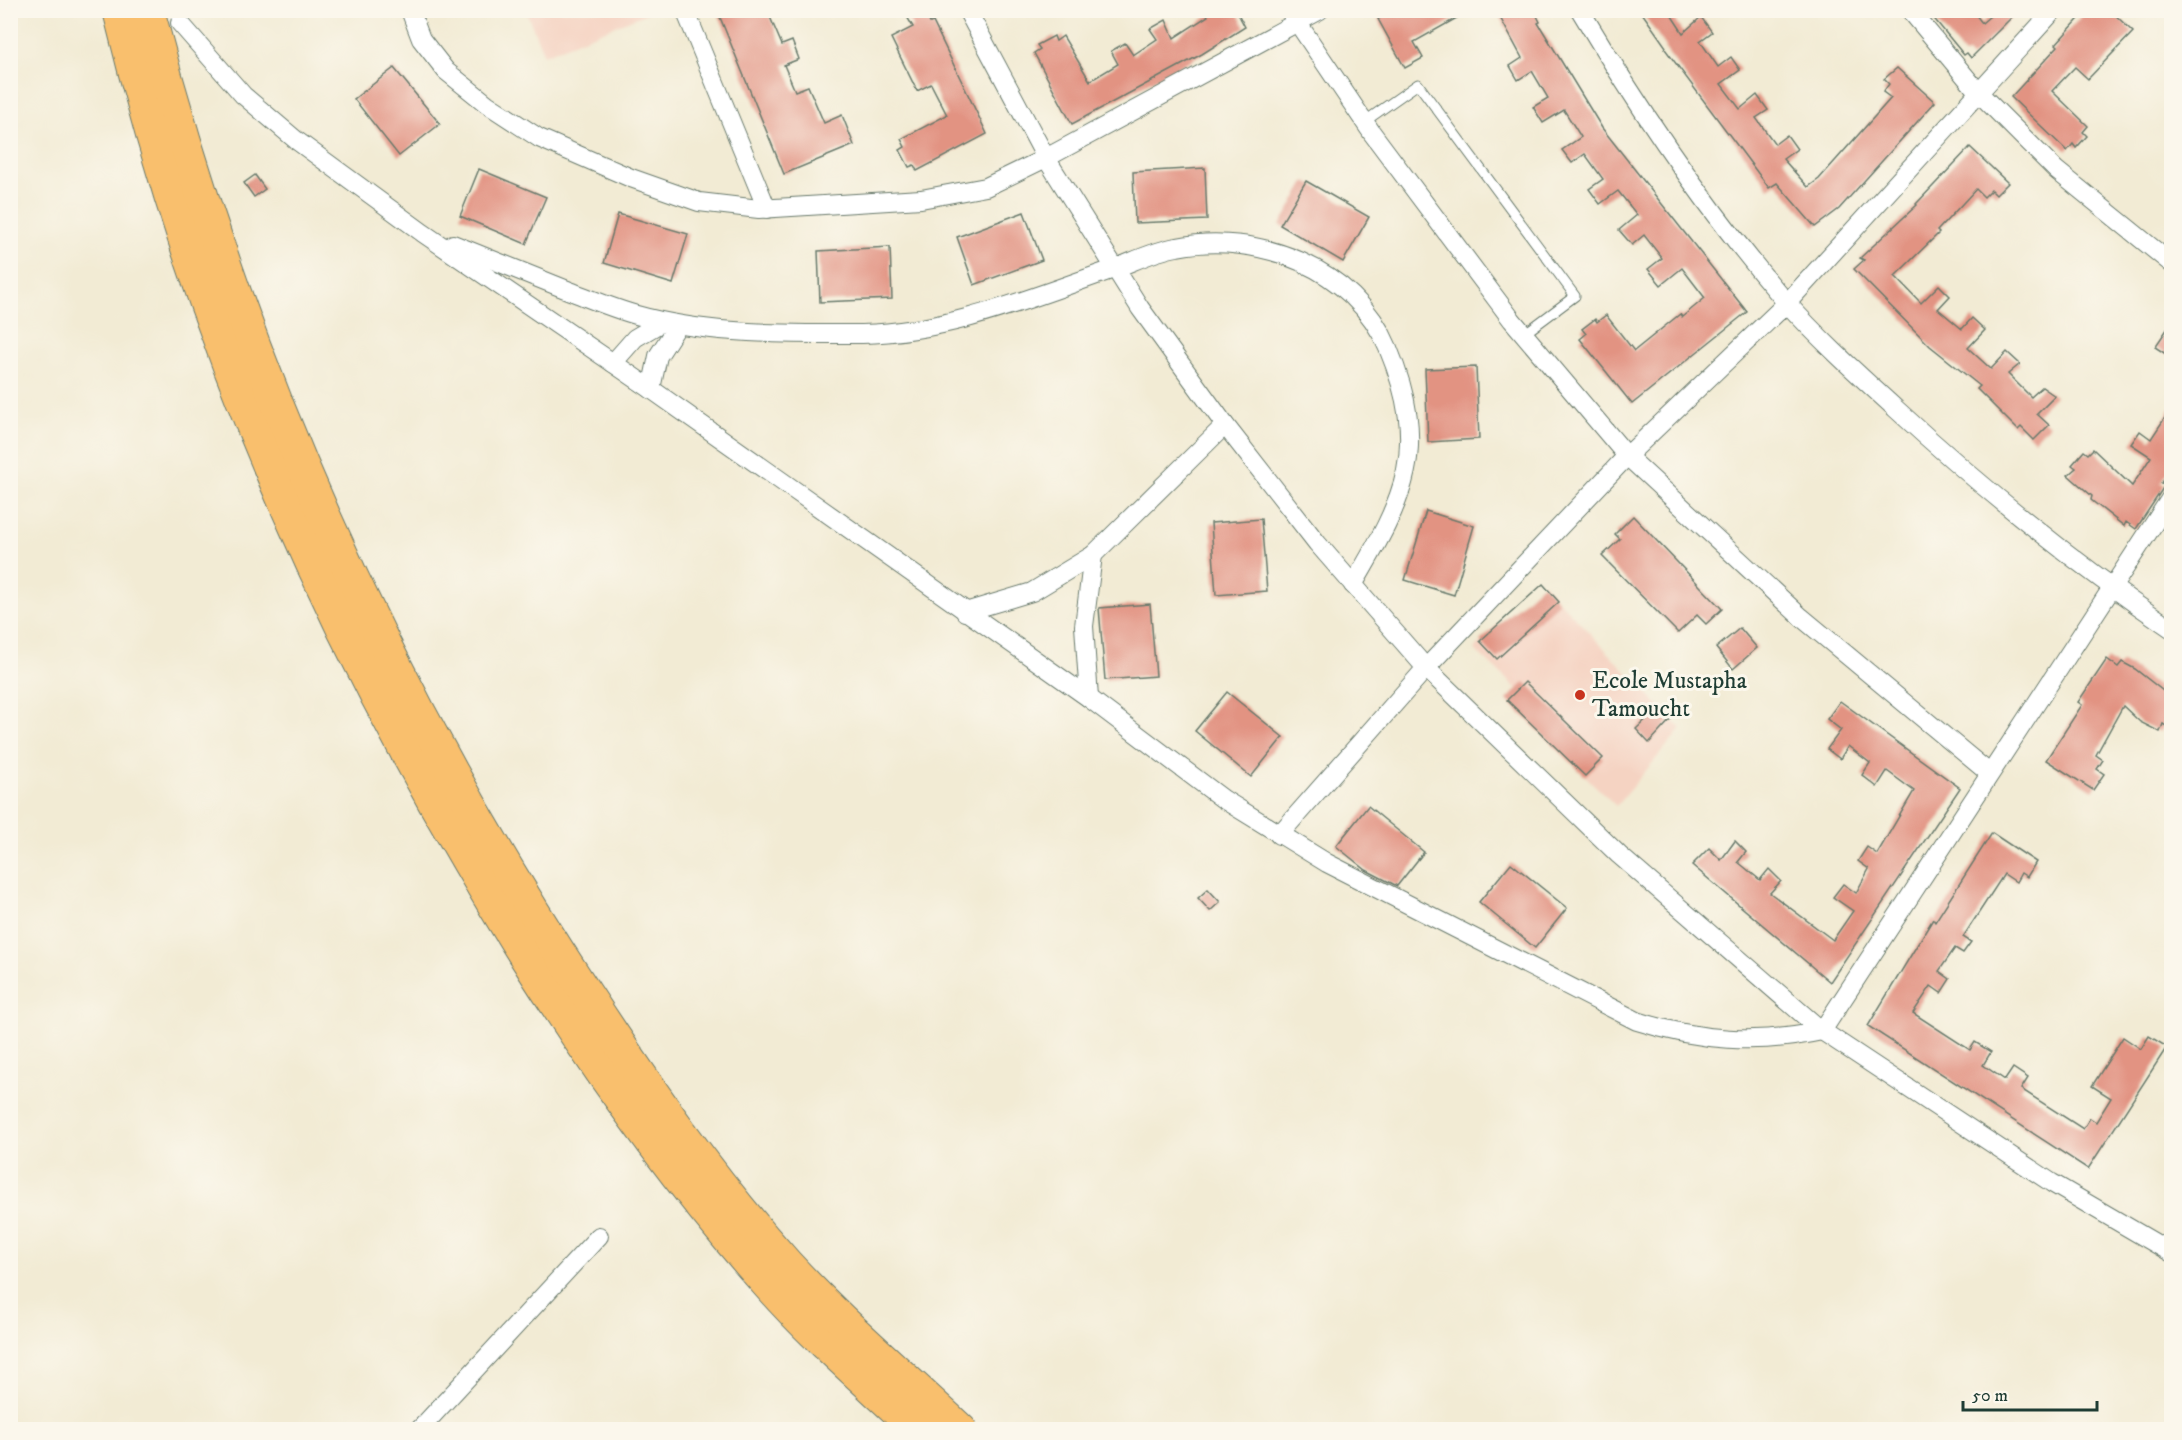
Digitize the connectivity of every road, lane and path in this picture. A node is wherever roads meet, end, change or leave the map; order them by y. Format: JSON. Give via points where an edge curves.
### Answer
{"nodes":[{"id":1,"x":119,"y":10,"type":"edge"},
{"id":2,"x":148,"y":10,"type":"edge"},
{"id":3,"x":410,"y":10,"type":"edge"},
{"id":4,"x":685,"y":10,"type":"edge"},
{"id":5,"x":967,"y":10,"type":"edge"},
{"id":6,"x":1320,"y":10,"type":"edge"},
{"id":7,"x":1580,"y":10,"type":"edge"},
{"id":8,"x":1910,"y":10,"type":"edge"},
{"id":9,"x":2054,"y":10,"type":"edge"},
{"id":10,"x":1292,"y":17,"type":"edge"},
{"id":11,"x":180,"y":23,"type":"dead end"},
{"id":12,"x":1979,"y":93,"type":"junction"},
{"id":13,"x":1364,"y":122,"type":"junction"},
{"id":14,"x":1046,"y":158,"type":"junction"},
{"id":15,"x":767,"y":209,"type":"junction"},
{"id":16,"x":423,"y":233,"type":"junction"},
{"id":17,"x":2172,"y":264,"type":"edge"},
{"id":18,"x":1114,"y":269,"type":"junction"},
{"id":19,"x":1787,"y":303,"type":"junction"},
{"id":20,"x":670,"y":323,"type":"junction"},
{"id":21,"x":1524,"y":334,"type":"junction"},
{"id":22,"x":613,"y":363,"type":"junction"},
{"id":23,"x":651,"y":389,"type":"junction"},
{"id":24,"x":1225,"y":425,"type":"junction"},
{"id":25,"x":1627,"y":456,"type":"junction"},
{"id":26,"x":2172,"y":496,"type":"edge"},
{"id":27,"x":1093,"y":555,"type":"junction"},
{"id":28,"x":1353,"y":585,"type":"junction"},
{"id":29,"x":2110,"y":587,"type":"junction"},
{"id":30,"x":965,"y":612,"type":"junction"},
{"id":31,"x":2172,"y":629,"type":"edge"},
{"id":32,"x":1426,"y":668,"type":"junction"},
{"id":33,"x":1089,"y":698,"type":"junction"},
{"id":34,"x":1989,"y":773,"type":"junction"},
{"id":35,"x":1279,"y":835,"type":"junction"},
{"id":36,"x":1822,"y":1031,"type":"junction"},
{"id":37,"x":599,"y":1236,"type":"dead end"},
{"id":38,"x":2172,"y":1253,"type":"edge"},
{"id":39,"x":419,"y":1430,"type":"edge"},
{"id":40,"x":918,"y":1430,"type":"edge"},
{"id":41,"x":961,"y":1430,"type":"edge"}],
"edges":[{"from":1,"to":40,"type":"highway","via":[[167,188],[261,451],[319,582],[436,807],[516,945],[598,1068],[684,1184],[772,1290]]},
{"from":2,"to":41,"type":"highway","via":[[198,187],[286,431],[344,565],[463,795],[539,923],[726,1193],[789,1266]]},
{"from":3,"to":15,"type":"street","via":[[421,39],[446,71],[539,138],[699,202]]},
{"from":4,"to":15,"type":"street"},
{"from":5,"to":14,"type":"street"},
{"from":6,"to":10,"type":"street"},
{"from":7,"to":19,"type":"street","via":[[1628,90],[1706,202]]},
{"from":8,"to":12,"type":"street"},
{"from":9,"to":12,"type":"street"},
{"from":10,"to":13,"type":"street"},
{"from":10,"to":14,"type":"street"},
{"from":11,"to":16,"type":"street","via":[[243,95],[296,140]]},
{"from":12,"to":17,"type":"street","via":[[2056,170]]},
{"from":12,"to":19,"type":"street"},
{"from":13,"to":21,"type":"street"},
{"from":13,"to":21,"type":"lane","via":[[1418,84],[1575,296]]},
{"from":14,"to":15,"type":"street","via":[[986,187],[921,199]]},
{"from":14,"to":18,"type":"street"},
{"from":16,"to":20,"type":"street","via":[[625,312]]},
{"from":16,"to":22,"type":"street"},
{"from":18,"to":20,"type":"street","via":[[969,320],[916,330],[810,333]]},
{"from":18,"to":24,"type":"street"},
{"from":18,"to":28,"type":"street","via":[[1178,246],[1224,243],[1303,261],[1335,281],[1362,306],[1397,368],[1407,405],[1410,442],[1405,479],[1393,515]]},
{"from":19,"to":25,"type":"street"},
{"from":19,"to":29,"type":"street","via":[[1946,455]]},
{"from":20,"to":22,"type":"street","via":[[635,338]]},
{"from":20,"to":23,"type":"street"},
{"from":21,"to":25,"type":"street"},
{"from":22,"to":23,"type":"street"},
{"from":23,"to":30,"type":"street"},
{"from":24,"to":27,"type":"street"},
{"from":24,"to":28,"type":"street"},
{"from":25,"to":32,"type":"street"},
{"from":25,"to":34,"type":"street","via":[[1801,618]]},
{"from":26,"to":29,"type":"street"},
{"from":27,"to":30,"type":"street","via":[[1032,592]]},
{"from":27,"to":33,"type":"street","via":[[1084,626]]},
{"from":28,"to":32,"type":"street"},
{"from":29,"to":31,"type":"street"},
{"from":29,"to":34,"type":"street"},
{"from":30,"to":33,"type":"street"},
{"from":32,"to":35,"type":"street"},
{"from":32,"to":36,"type":"street","via":[[1619,855]]},
{"from":33,"to":35,"type":"street","via":[[1223,799]]},
{"from":34,"to":36,"type":"street"},
{"from":35,"to":36,"type":"street","via":[[1638,1021],[1729,1041]]},
{"from":36,"to":38,"type":"street","via":[[2052,1183]]},
{"from":37,"to":39,"type":"street"}]}
